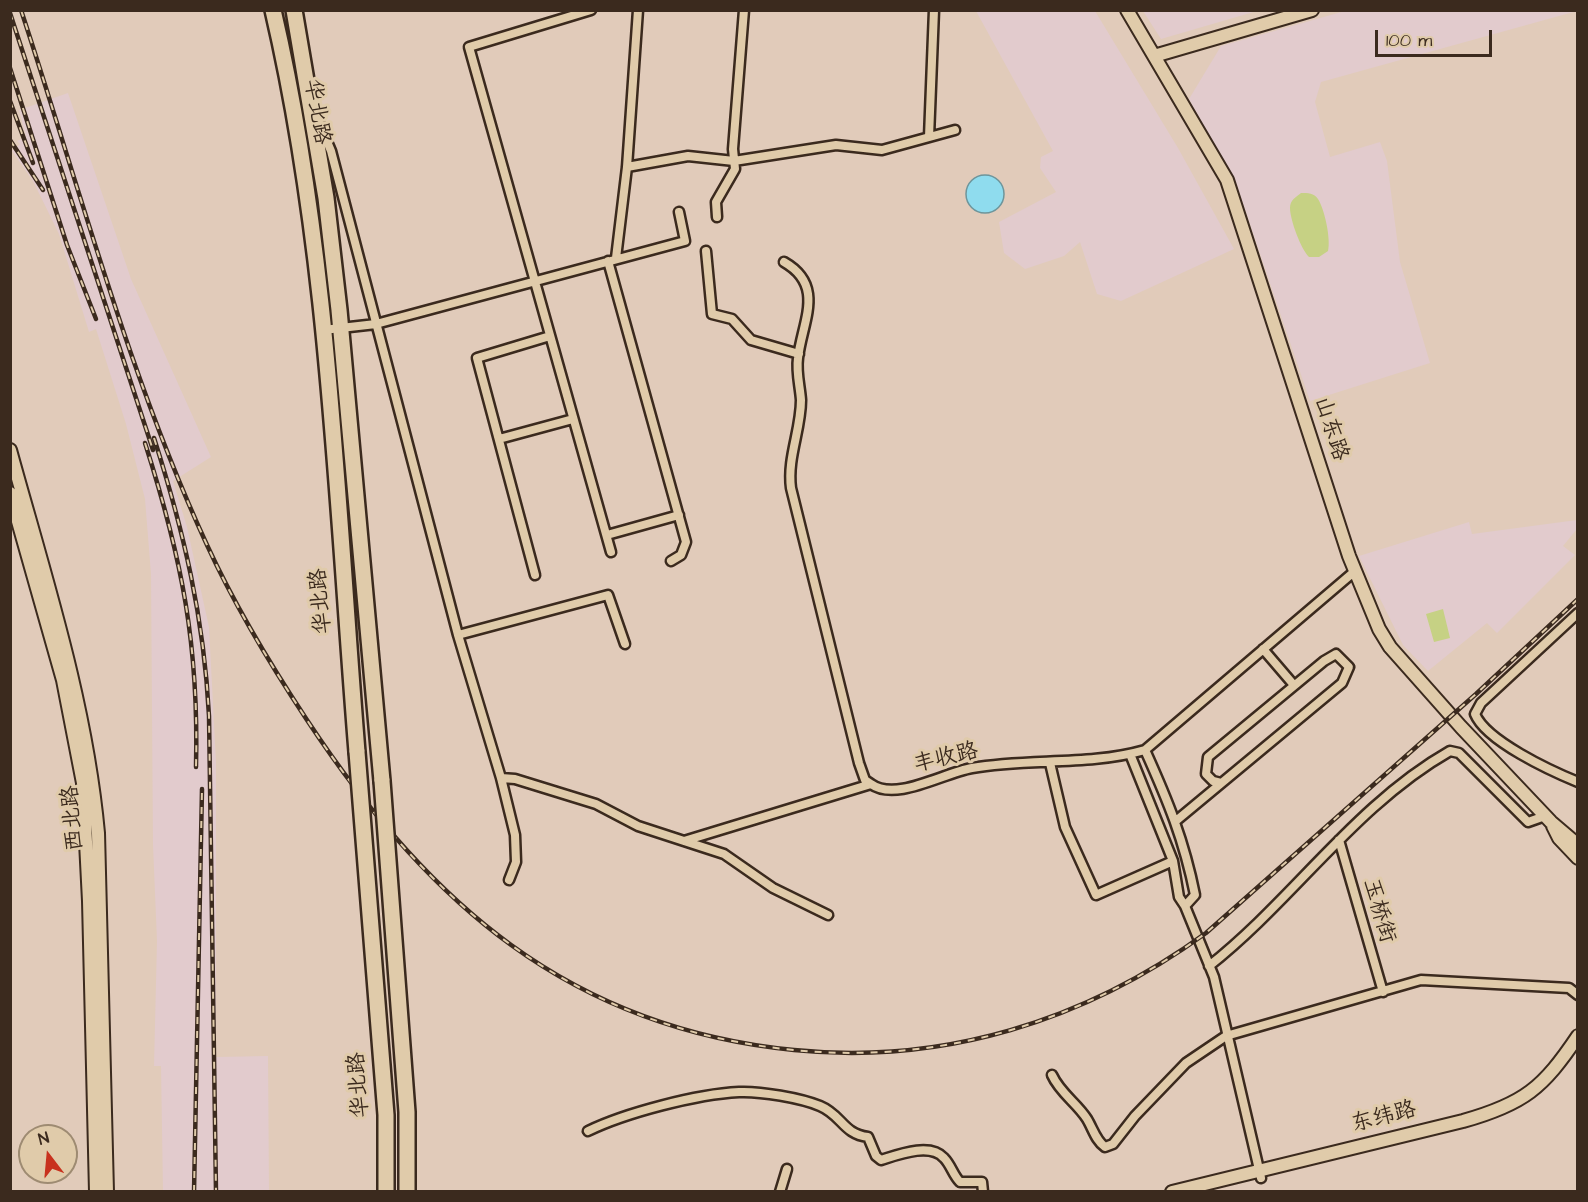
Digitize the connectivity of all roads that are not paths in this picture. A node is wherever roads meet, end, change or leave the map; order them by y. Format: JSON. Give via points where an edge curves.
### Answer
{"nodes":[{"id":1,"x":273,"y":10,"type":"edge"},
{"id":2,"x":294,"y":10,"type":"edge"},
{"id":3,"x":591,"y":10,"type":"edge"},
{"id":4,"x":638,"y":10,"type":"edge"},
{"id":5,"x":744,"y":10,"type":"edge"},
{"id":6,"x":934,"y":10,"type":"edge"},
{"id":7,"x":1127,"y":10,"type":"edge"},
{"id":8,"x":1312,"y":10,"type":"edge"},
{"id":9,"x":1154,"y":56,"type":"junction"},
{"id":10,"x":311,"y":103,"type":"junction"},
{"id":11,"x":955,"y":130,"type":"dead end"},
{"id":12,"x":930,"y":137,"type":"junction"},
{"id":13,"x":734,"y":161,"type":"junction"},
{"id":14,"x":627,"y":167,"type":"junction"},
{"id":15,"x":679,"y":212,"type":"dead end"},
{"id":16,"x":717,"y":217,"type":"dead end"},
{"id":17,"x":706,"y":251,"type":"dead end"},
{"id":18,"x":612,"y":260,"type":"junction"},
{"id":19,"x":784,"y":262,"type":"dead end"},
{"id":20,"x":534,"y":281,"type":"junction"},
{"id":21,"x":376,"y":324,"type":"junction"},
{"id":22,"x":340,"y":328,"type":"junction"},
{"id":23,"x":323,"y":330,"type":"junction"},
{"id":24,"x":550,"y":336,"type":"junction"},
{"id":25,"x":799,"y":354,"type":"junction"},
{"id":26,"x":573,"y":419,"type":"junction"},
{"id":27,"x":499,"y":440,"type":"junction"},
{"id":28,"x":10,"y":450,"type":"edge"},
{"id":29,"x":10,"y":493,"type":"edge"},
{"id":30,"x":679,"y":514,"type":"junction"},
{"id":31,"x":607,"y":535,"type":"junction"},
{"id":32,"x":612,"y":552,"type":"dead end"},
{"id":33,"x":671,"y":561,"type":"dead end"},
{"id":34,"x":1355,"y":571,"type":"junction"},
{"id":35,"x":535,"y":575,"type":"dead end"},
{"id":36,"x":1578,"y":613,"type":"edge"},
{"id":37,"x":458,"y":635,"type":"junction"},
{"id":38,"x":625,"y":644,"type":"dead end"},
{"id":39,"x":1263,"y":649,"type":"junction"},
{"id":40,"x":1293,"y":684,"type":"junction"},
{"id":41,"x":1145,"y":750,"type":"junction"},
{"id":42,"x":1130,"y":754,"type":"junction"},
{"id":43,"x":1050,"y":763,"type":"junction"},
{"id":44,"x":501,"y":778,"type":"junction"},
{"id":45,"x":1578,"y":782,"type":"edge"},
{"id":46,"x":1221,"y":783,"type":"junction"},
{"id":47,"x":871,"y":784,"type":"junction"},
{"id":48,"x":1548,"y":819,"type":"junction"},
{"id":49,"x":1177,"y":820,"type":"junction"},
{"id":50,"x":1339,"y":840,"type":"junction"},
{"id":51,"x":684,"y":841,"type":"junction"},
{"id":52,"x":1578,"y":845,"type":"edge"},
{"id":53,"x":1578,"y":858,"type":"edge"},
{"id":54,"x":1173,"y":861,"type":"junction"},
{"id":55,"x":509,"y":880,"type":"dead end"},
{"id":56,"x":1185,"y":906,"type":"junction"},
{"id":57,"x":828,"y":915,"type":"dead end"},
{"id":58,"x":1209,"y":966,"type":"junction"},
{"id":59,"x":1383,"y":992,"type":"junction"},
{"id":60,"x":1578,"y":995,"type":"edge"},
{"id":61,"x":1226,"y":1036,"type":"junction"},
{"id":62,"x":1578,"y":1036,"type":"edge"},
{"id":63,"x":1578,"y":1050,"type":"edge"},
{"id":64,"x":1052,"y":1076,"type":"dead end"},
{"id":65,"x":588,"y":1131,"type":"dead end"},
{"id":66,"x":786,"y":1169,"type":"dead end"},
{"id":67,"x":1260,"y":1174,"type":"junction"},
{"id":68,"x":96,"y":1191,"type":"edge"},
{"id":69,"x":107,"y":1191,"type":"edge"},
{"id":70,"x":386,"y":1191,"type":"edge"},
{"id":71,"x":407,"y":1191,"type":"edge"},
{"id":72,"x":780,"y":1191,"type":"edge"},
{"id":73,"x":983,"y":1191,"type":"edge"},
{"id":74,"x":1172,"y":1191,"type":"edge"},
{"id":75,"x":1204,"y":1191,"type":"edge"}],
"edges":[{"from":1,"to":23,"type":"highway","name":"华北路","via":[[308,200]]},
{"from":2,"to":10,"type":"highway","name":"华北路"},
{"from":3,"to":20,"type":"street","via":[[469,47]]},
{"from":4,"to":14,"type":"street"},
{"from":5,"to":13,"type":"street"},
{"from":6,"to":12,"type":"street"},
{"from":7,"to":9,"type":"main road","name":"山东路"},
{"from":8,"to":9,"type":"main road"},
{"from":9,"to":34,"type":"main road","name":"山东路","via":[[1227,180]]},
{"from":10,"to":21,"type":"street","via":[[331,151]]},
{"from":10,"to":22,"type":"highway","name":"华北路"},
{"from":11,"to":12,"type":"street"},
{"from":12,"to":13,"type":"street","via":[[882,150],[836,145]]},
{"from":13,"to":14,"type":"street","via":[[688,156]]},
{"from":13,"to":16,"type":"street","via":[[735,169],[716,202]]},
{"from":14,"to":18,"type":"street"},
{"from":15,"to":18,"type":"street","via":[[685,241]]},
{"from":17,"to":25,"type":"street","via":[[712,314],[732,319],[751,340]]},
{"from":18,"to":20,"type":"street"},
{"from":18,"to":30,"type":"street"},
{"from":19,"to":25,"type":"street","via":[[798,270],[807,288],[808,308]]},
{"from":20,"to":21,"type":"street"},
{"from":20,"to":24,"type":"street"},
{"from":21,"to":22,"type":"street"},
{"from":21,"to":37,"type":"street"},
{"from":22,"to":23,"type":"street"},
{"from":22,"to":71,"type":"highway","name":"华北路","bridge":true,"via":[[382,781],[406,1101]]},
{"from":23,"to":70,"type":"highway","name":"华北路","bridge":true,"via":[[386,1115]]},
{"from":24,"to":26,"type":"street"},
{"from":24,"to":27,"type":"street","via":[[477,358]]},
{"from":25,"to":47,"type":"street","via":[[801,401],[789,473],[791,488],[859,763],[865,780]]},
{"from":26,"to":27,"type":"street"},
{"from":26,"to":31,"type":"street"},
{"from":27,"to":35,"type":"street"},
{"from":28,"to":69,"type":"main road","name":"西北路","via":[[73,677],[93,781],[98,833]]},
{"from":29,"to":68,"type":"main road","name":"西北路","via":[[63,680],[83,783]]},
{"from":30,"to":31,"type":"street"},
{"from":30,"to":33,"type":"street","via":[[686,542],[681,555]]},
{"from":31,"to":32,"type":"street"},
{"from":34,"to":39,"type":"street","name":"丰收路"},
{"from":34,"to":48,"type":"main road","name":"山东路","via":[[1371,613],[1390,647]]},
{"from":36,"to":45,"type":"street","via":[[1475,714],[1539,767]]},
{"from":37,"to":38,"type":"street","via":[[608,595]]},
{"from":37,"to":44,"type":"street"},
{"from":39,"to":40,"type":"street"},
{"from":39,"to":41,"type":"street","name":"丰收路"},
{"from":40,"to":46,"type":"street","via":[[1208,757],[1206,774]]},
{"from":40,"to":46,"type":"street","via":[[1336,654],[1349,667],[1342,683]]},
{"from":41,"to":42,"type":"street","name":"丰收路"},
{"from":41,"to":49,"type":"street"},
{"from":42,"to":43,"type":"street","name":"丰收路"},
{"from":42,"to":54,"type":"street"},
{"from":43,"to":47,"type":"street","name":"丰收路","via":[[971,768],[894,791]]},
{"from":43,"to":54,"type":"street","via":[[1065,827],[1096,895]]},
{"from":44,"to":51,"type":"street","via":[[596,804],[638,826]]},
{"from":44,"to":55,"type":"street","via":[[515,835],[516,862]]},
{"from":46,"to":49,"type":"street"},
{"from":47,"to":51,"type":"street","name":"丰收路"},
{"from":48,"to":50,"type":"street","via":[[1528,822],[1459,753],[1450,751],[1364,815]]},
{"from":48,"to":52,"type":"main road","name":"山东路"},
{"from":48,"to":53,"type":"main road","name":"山东路"},
{"from":49,"to":56,"type":"street","via":[[1195,895]]},
{"from":50,"to":58,"type":"street"},
{"from":50,"to":59,"type":"street","name":"玉桥街"},
{"from":51,"to":57,"type":"street","via":[[724,854],[773,888]]},
{"from":54,"to":56,"type":"street","via":[[1179,897]]},
{"from":56,"to":58,"type":"street"},
{"from":58,"to":61,"type":"street"},
{"from":59,"to":60,"type":"street","via":[[1421,980],[1569,988]]},
{"from":59,"to":61,"type":"street"},
{"from":61,"to":64,"type":"street","via":[[1186,1063],[1113,1144],[1105,1147]]},
{"from":61,"to":67,"type":"street"},
{"from":62,"to":67,"type":"main road","name":"东纬路","via":[[1542,1083],[1518,1102]]},
{"from":63,"to":67,"type":"main road","name":"东纬路","via":[[1547,1089],[1528,1105],[1505,1116]]},
{"from":65,"to":73,"type":"street","via":[[608,1121],[740,1092],[798,1100],[821,1106],[856,1136],[868,1137],[881,1160],[904,1152],[933,1152],[944,1157],[960,1182],[982,1182]]},
{"from":66,"to":72,"type":"street"},
{"from":67,"to":74,"type":"main road","name":"东纬路"},
{"from":67,"to":75,"type":"main road","name":"东纬路"}]}
